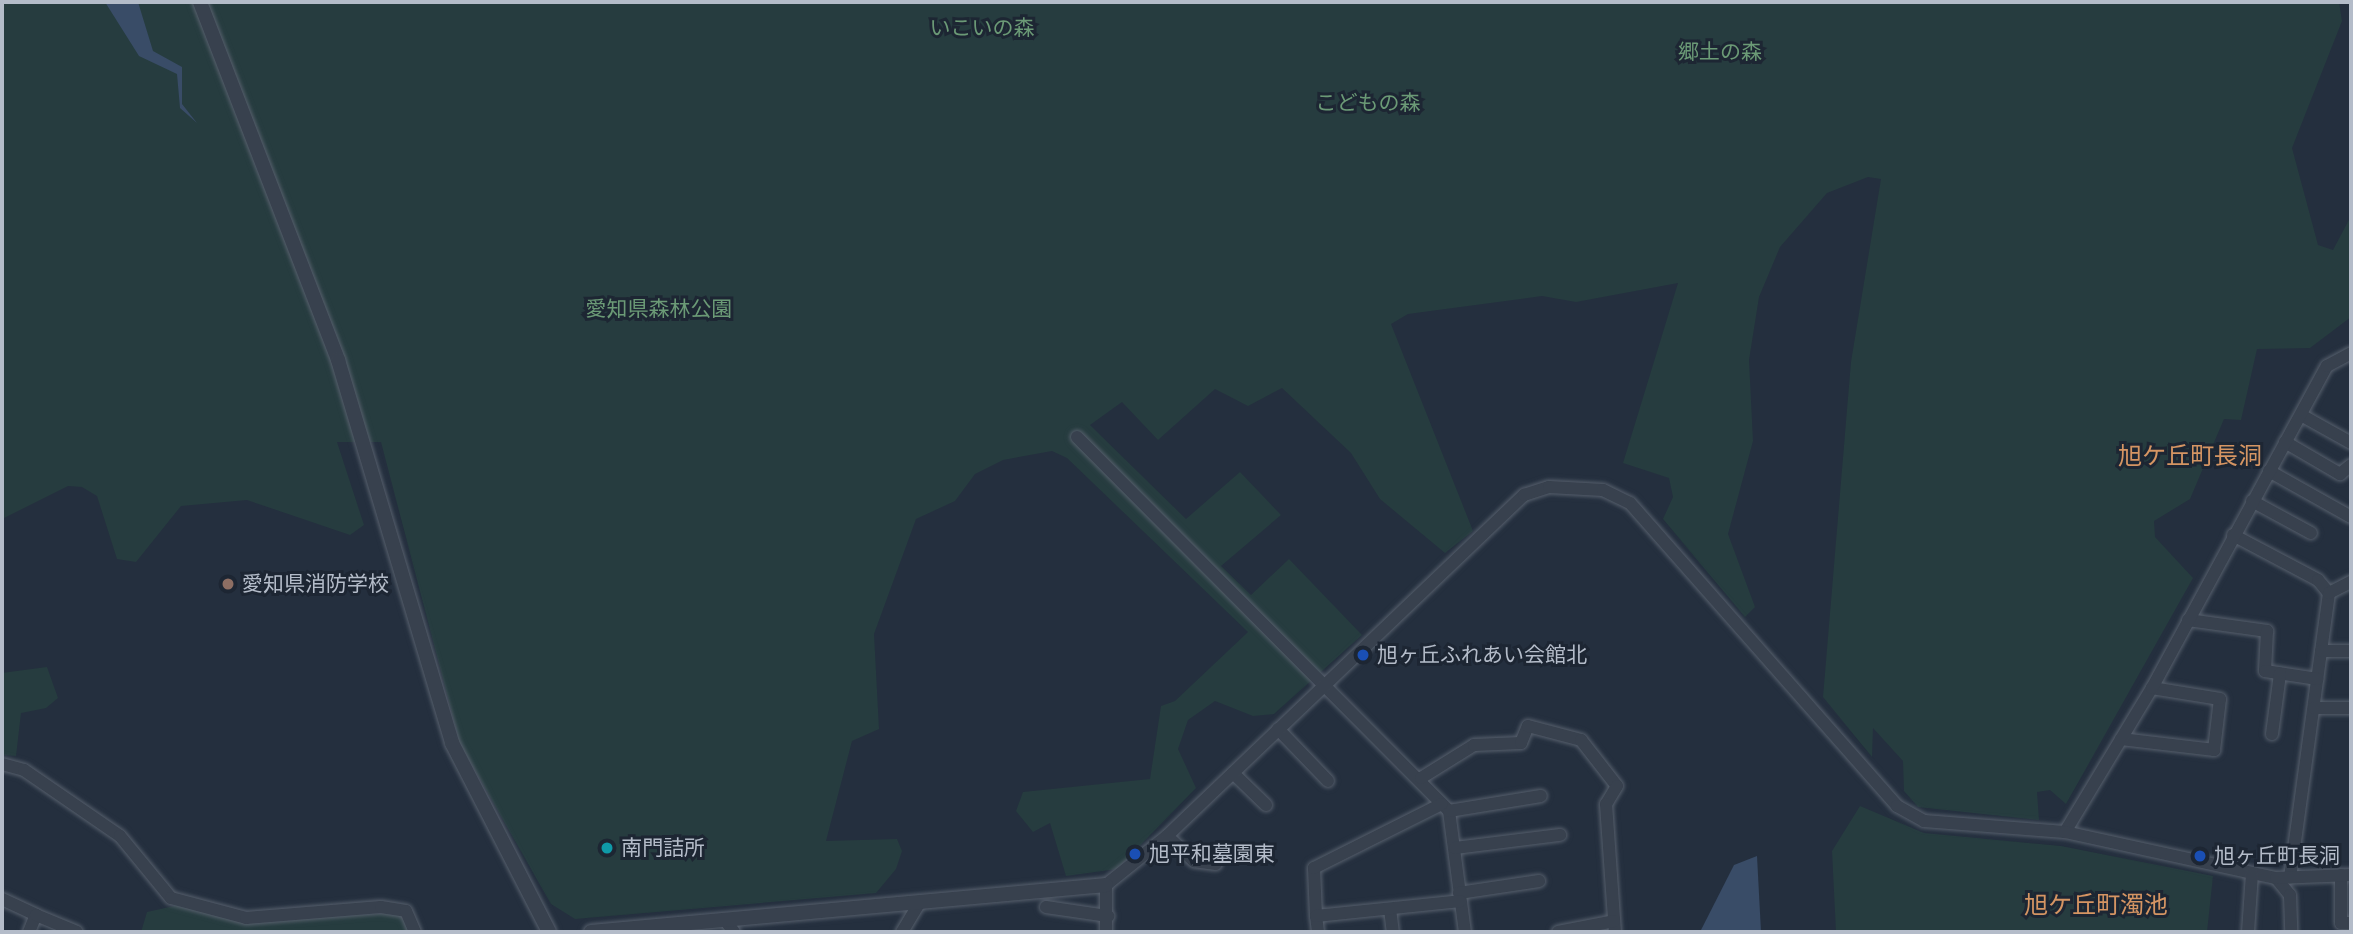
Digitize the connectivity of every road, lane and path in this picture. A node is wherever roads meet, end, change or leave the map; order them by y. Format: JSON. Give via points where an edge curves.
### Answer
{"nodes":[{"id":1,"x":200,"y":2,"type":"edge"},
{"id":2,"x":2351,"y":353,"type":"edge"},
{"id":3,"x":2301,"y":415,"type":"junction"},
{"id":4,"x":1077,"y":437,"type":"dead end"},
{"id":5,"x":2285,"y":442,"type":"junction"},
{"id":6,"x":2351,"y":443,"type":"edge"},
{"id":7,"x":2351,"y":465,"type":"edge"},
{"id":8,"x":2269,"y":471,"type":"junction"},
{"id":9,"x":2252,"y":501,"type":"junction"},
{"id":10,"x":2351,"y":517,"type":"edge"},
{"id":11,"x":2311,"y":533,"type":"dead end"},
{"id":12,"x":2233,"y":536,"type":"junction"},
{"id":13,"x":2351,"y":582,"type":"edge"},
{"id":14,"x":2329,"y":593,"type":"junction"},
{"id":15,"x":2188,"y":620,"type":"junction"},
{"id":16,"x":2321,"y":651,"type":"junction"},
{"id":17,"x":2351,"y":651,"type":"edge"},
{"id":18,"x":2280,"y":674,"type":"junction"},
{"id":19,"x":2318,"y":679,"type":"junction"},
{"id":20,"x":1327,"y":682,"type":"junction"},
{"id":21,"x":2152,"y":688,"type":"junction"},
{"id":22,"x":2314,"y":708,"type":"junction"},
{"id":23,"x":2351,"y":708,"type":"edge"},
{"id":24,"x":1278,"y":729,"type":"junction"},
{"id":25,"x":2272,"y":734,"type":"dead end"},
{"id":26,"x":2121,"y":739,"type":"junction"},
{"id":27,"x":2,"y":764,"type":"edge"},
{"id":28,"x":1233,"y":773,"type":"junction"},
{"id":29,"x":1421,"y":778,"type":"junction"},
{"id":30,"x":1328,"y":781,"type":"dead end"},
{"id":31,"x":1541,"y":796,"type":"dead end"},
{"id":32,"x":1266,"y":805,"type":"dead end"},
{"id":33,"x":1445,"y":807,"type":"junction"},
{"id":34,"x":2065,"y":832,"type":"junction"},
{"id":35,"x":1560,"y":835,"type":"dead end"},
{"id":36,"x":1167,"y":836,"type":"junction"},
{"id":37,"x":1455,"y":848,"type":"junction"},
{"id":38,"x":1216,"y":864,"type":"dead end"},
{"id":39,"x":2252,"y":874,"type":"junction"},
{"id":40,"x":2346,"y":875,"type":"edge"},
{"id":41,"x":2290,"y":877,"type":"junction"},
{"id":42,"x":2276,"y":878,"type":"junction"},
{"id":43,"x":1539,"y":881,"type":"dead end"},
{"id":44,"x":1106,"y":885,"type":"junction"},
{"id":45,"x":1460,"y":897,"type":"junction"},
{"id":46,"x":2,"y":899,"type":"edge"},
{"id":47,"x":920,"y":902,"type":"junction"},
{"id":48,"x":1046,"y":907,"type":"dead end"},
{"id":49,"x":1390,"y":909,"type":"junction"},
{"id":50,"x":36,"y":915,"type":"junction"},
{"id":51,"x":1108,"y":916,"type":"junction"},
{"id":52,"x":1316,"y":916,"type":"junction"},
{"id":53,"x":724,"y":919,"type":"junction"},
{"id":54,"x":2351,"y":923,"type":"edge"},
{"id":55,"x":1615,"y":927,"type":"edge"},
{"id":56,"x":29,"y":932,"type":"edge"},
{"id":57,"x":77,"y":932,"type":"edge"},
{"id":58,"x":415,"y":932,"type":"edge"},
{"id":59,"x":549,"y":932,"type":"edge"},
{"id":60,"x":591,"y":932,"type":"edge"},
{"id":61,"x":734,"y":932,"type":"edge"},
{"id":62,"x":902,"y":932,"type":"edge"},
{"id":63,"x":1106,"y":932,"type":"edge"},
{"id":64,"x":1318,"y":932,"type":"edge"},
{"id":65,"x":1393,"y":932,"type":"edge"},
{"id":66,"x":1465,"y":932,"type":"edge"},
{"id":67,"x":1558,"y":932,"type":"edge"},
{"id":68,"x":2248,"y":932,"type":"edge"},
{"id":69,"x":2291,"y":932,"type":"edge"}],
"edges":[{"from":1,"to":59,"type":"street","via":[[338,360],[452,743]]},
{"from":2,"to":3,"type":"street","via":[[2327,366]]},
{"from":3,"to":5,"type":"street"},
{"from":3,"to":6,"type":"street"},
{"from":4,"to":20,"type":"street"},
{"from":5,"to":7,"type":"street","via":[[2340,474]]},
{"from":5,"to":8,"type":"street"},
{"from":8,"to":9,"type":"street"},
{"from":8,"to":10,"type":"street"},
{"from":9,"to":11,"type":"street"},
{"from":9,"to":12,"type":"street"},
{"from":12,"to":14,"type":"street","via":[[2318,580]]},
{"from":12,"to":15,"type":"street"},
{"from":13,"to":14,"type":"street"},
{"from":14,"to":16,"type":"street"},
{"from":15,"to":18,"type":"street","via":[[2267,631],[2265,671]]},
{"from":15,"to":21,"type":"street"},
{"from":16,"to":17,"type":"street"},
{"from":16,"to":19,"type":"street"},
{"from":18,"to":19,"type":"street"},
{"from":18,"to":25,"type":"street"},
{"from":19,"to":22,"type":"street"},
{"from":20,"to":24,"type":"street"},
{"from":20,"to":29,"type":"street"},
{"from":20,"to":34,"type":"street","via":[[1524,495],[1549,487],[1602,490],[1649,521],[1897,806],[1924,821],[1969,829]]},
{"from":21,"to":26,"type":"street"},
{"from":21,"to":26,"type":"street","via":[[2220,699],[2214,750]]},
{"from":22,"to":23,"type":"street"},
{"from":22,"to":41,"type":"street"},
{"from":24,"to":28,"type":"street"},
{"from":24,"to":30,"type":"street"},
{"from":26,"to":34,"type":"street"},
{"from":27,"to":58,"type":"street","via":[[24,770],[120,836],[171,898],[246,918],[381,907],[406,911]]},
{"from":28,"to":32,"type":"street"},
{"from":28,"to":36,"type":"street"},
{"from":29,"to":33,"type":"street"},
{"from":29,"to":55,"type":"street","via":[[1474,745],[1521,743],[1528,726],[1581,740],[1617,786],[1606,804]]},
{"from":31,"to":33,"type":"street"},
{"from":33,"to":37,"type":"street"},
{"from":33,"to":52,"type":"street","via":[[1314,867]]},
{"from":34,"to":39,"type":"street"},
{"from":35,"to":37,"type":"street"},
{"from":36,"to":38,"type":"street","via":[[1194,861]]},
{"from":36,"to":44,"type":"street"},
{"from":37,"to":45,"type":"street"},
{"from":39,"to":42,"type":"street"},
{"from":39,"to":68,"type":"street"},
{"from":40,"to":41,"type":"street"},
{"from":40,"to":54,"type":"street","via":[[2342,923]]},
{"from":41,"to":42,"type":"street"},
{"from":42,"to":69,"type":"street","via":[[2290,895]]},
{"from":43,"to":45,"type":"street"},
{"from":44,"to":47,"type":"street"},
{"from":44,"to":51,"type":"street"},
{"from":45,"to":49,"type":"street"},
{"from":45,"to":66,"type":"street"},
{"from":46,"to":50,"type":"street"},
{"from":47,"to":53,"type":"street"},
{"from":47,"to":62,"type":"street"},
{"from":48,"to":51,"type":"street"},
{"from":49,"to":52,"type":"street"},
{"from":49,"to":65,"type":"street"},
{"from":50,"to":56,"type":"street"},
{"from":50,"to":57,"type":"street"},
{"from":51,"to":63,"type":"street"},
{"from":52,"to":64,"type":"street"},
{"from":53,"to":60,"type":"street"},
{"from":53,"to":61,"type":"street"},
{"from":55,"to":67,"type":"street"}]}
